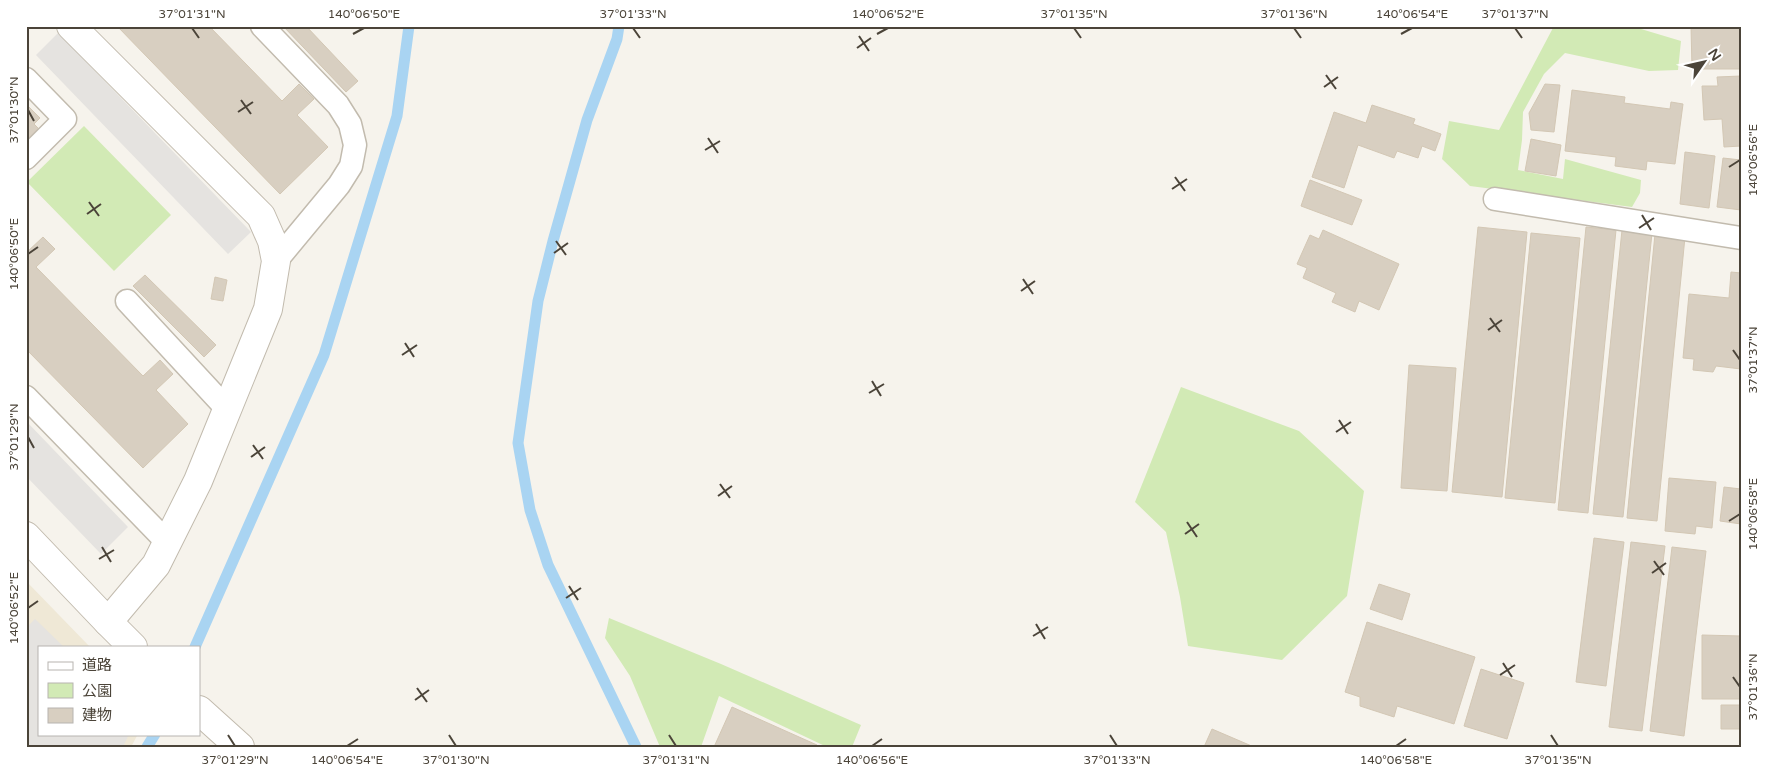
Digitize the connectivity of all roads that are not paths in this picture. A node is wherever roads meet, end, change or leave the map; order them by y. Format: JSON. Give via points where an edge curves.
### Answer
{"nodes":[{"id":1,"x":71,"y":26,"type":"edge"},
{"id":2,"x":262,"y":26,"type":"edge"},
{"id":3,"x":26,"y":79,"type":"edge"},
{"id":4,"x":26,"y":158,"type":"edge"},
{"id":5,"x":1495,"y":199,"type":"dead end"},
{"id":6,"x":1741,"y":238,"type":"edge"},
{"id":7,"x":276,"y":262,"type":"junction"},
{"id":8,"x":127,"y":301,"type":"dead end"},
{"id":9,"x":26,"y":397,"type":"edge"},
{"id":10,"x":227,"y":409,"type":"junction"},
{"id":11,"x":26,"y":536,"type":"edge"},
{"id":12,"x":167,"y":542,"type":"junction"},
{"id":13,"x":108,"y":622,"type":"junction"},
{"id":14,"x":132,"y":646,"type":"edge"},
{"id":15,"x":200,"y":711,"type":"edge"},
{"id":16,"x":240,"y":747,"type":"edge"}],
"edges":[{"from":1,"to":7,"type":"street","via":[[261,216],[272,241]]},
{"from":2,"to":7,"type":"lane","via":[[338,106],[350,124],[355,144],[351,166],[339,185]]},
{"from":3,"to":4,"type":"lane","via":[[65,119]]},
{"from":5,"to":6,"type":"lane"},
{"from":7,"to":10,"type":"street","via":[[268,309]]},
{"from":8,"to":10,"type":"lane"},
{"from":9,"to":12,"type":"lane"},
{"from":10,"to":12,"type":"street","via":[[198,480]]},
{"from":11,"to":13,"type":"street"},
{"from":12,"to":13,"type":"street","via":[[156,565]]},
{"from":13,"to":14,"type":"street"},
{"from":15,"to":16,"type":"street"}]}
